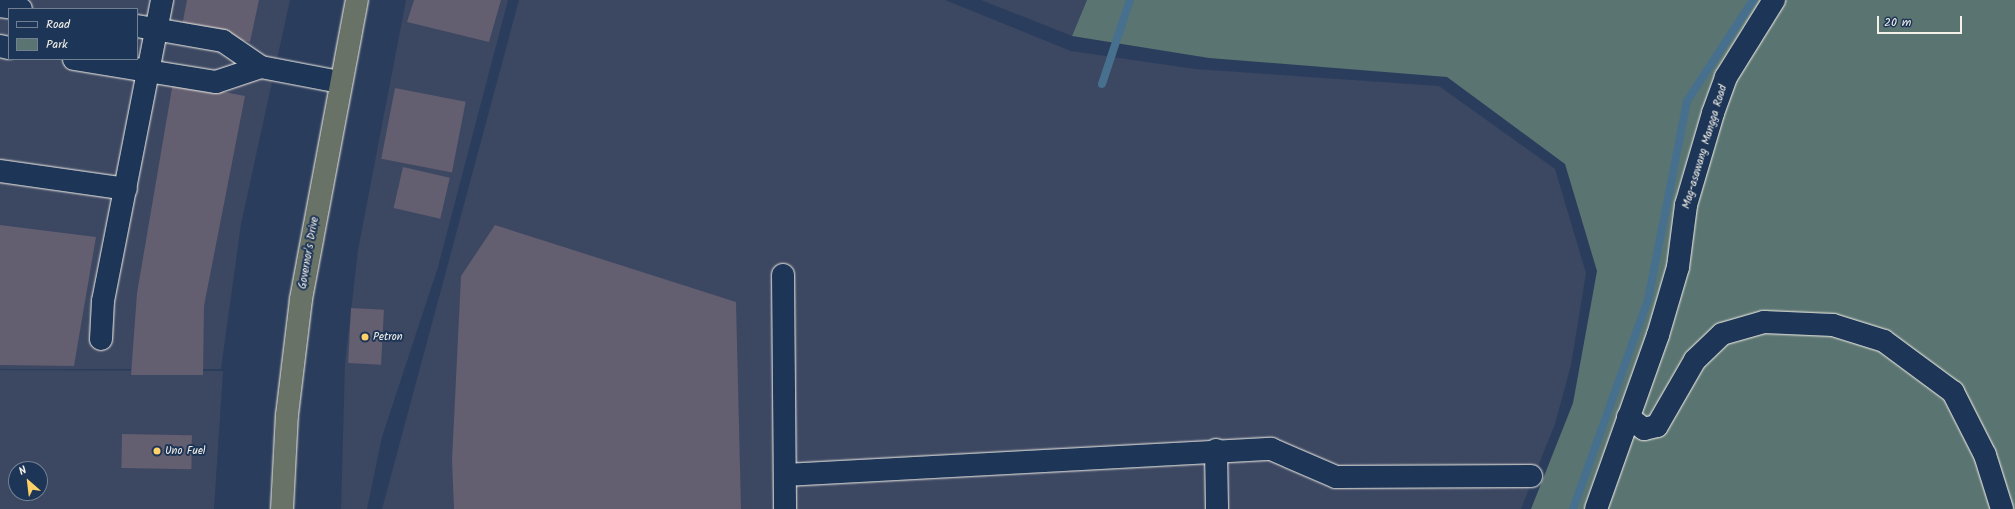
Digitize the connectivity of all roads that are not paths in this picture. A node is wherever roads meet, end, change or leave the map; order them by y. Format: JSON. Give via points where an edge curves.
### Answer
{"nodes":[{"id":1,"x":162,"y":0,"type":"edge"},
{"id":2,"x":357,"y":0,"type":"edge"},
{"id":3,"x":1774,"y":0,"type":"edge"},
{"id":4,"x":0,"y":6,"type":"edge"},
{"id":5,"x":14,"y":8,"type":"edge"},
{"id":6,"x":147,"y":28,"type":"edge"},
{"id":7,"x":80,"y":60,"type":"edge"},
{"id":8,"x":261,"y":67,"type":"junction"},
{"id":9,"x":148,"y":72,"type":"junction"},
{"id":10,"x":340,"y":82,"type":"junction"},
{"id":11,"x":0,"y":171,"type":"edge"},
{"id":12,"x":126,"y":189,"type":"junction"},
{"id":13,"x":783,"y":275,"type":"dead end"},
{"id":14,"x":101,"y":339,"type":"dead end"},
{"id":15,"x":1628,"y":417,"type":"junction"},
{"id":16,"x":1216,"y":450,"type":"junction"},
{"id":17,"x":785,"y":475,"type":"junction"},
{"id":18,"x":1531,"y":476,"type":"dead end"},
{"id":19,"x":282,"y":509,"type":"edge"},
{"id":20,"x":785,"y":509,"type":"edge"},
{"id":21,"x":1217,"y":509,"type":"edge"},
{"id":22,"x":1596,"y":509,"type":"edge"},
{"id":23,"x":2002,"y":509,"type":"edge"}],
"edges":[{"from":1,"to":6,"type":"street"},
{"from":2,"to":10,"type":"highway","name":"Governor's Drive"},
{"from":3,"to":15,"type":"street","name":"Mag-asawang Mangga Road","via":[[1726,77],[1713,114],[1686,205],[1678,267],[1658,335]]},
{"from":4,"to":5,"type":"street"},
{"from":6,"to":8,"type":"street","via":[[223,41]]},
{"from":6,"to":9,"type":"street"},
{"from":7,"to":9,"type":"street"},
{"from":8,"to":9,"type":"street","via":[[216,82]]},
{"from":8,"to":10,"type":"street"},
{"from":9,"to":12,"type":"street"},
{"from":10,"to":19,"type":"highway","name":"Governor's Drive","via":[[301,299],[287,415]]},
{"from":11,"to":12,"type":"street"},
{"from":12,"to":14,"type":"street","via":[[103,301]]},
{"from":13,"to":17,"type":"street"},
{"from":15,"to":22,"type":"street","name":"Mag-asawang Mangga Road"},
{"from":15,"to":23,"type":"street","via":[[1644,429],[1657,426],[1694,360],[1722,334],[1764,322],[1833,325],[1884,341],[1953,392],[1985,455]]},
{"from":16,"to":17,"type":"street"},
{"from":16,"to":18,"type":"street","via":[[1271,449],[1336,477]]},
{"from":16,"to":21,"type":"street"},
{"from":17,"to":20,"type":"street"}]}
